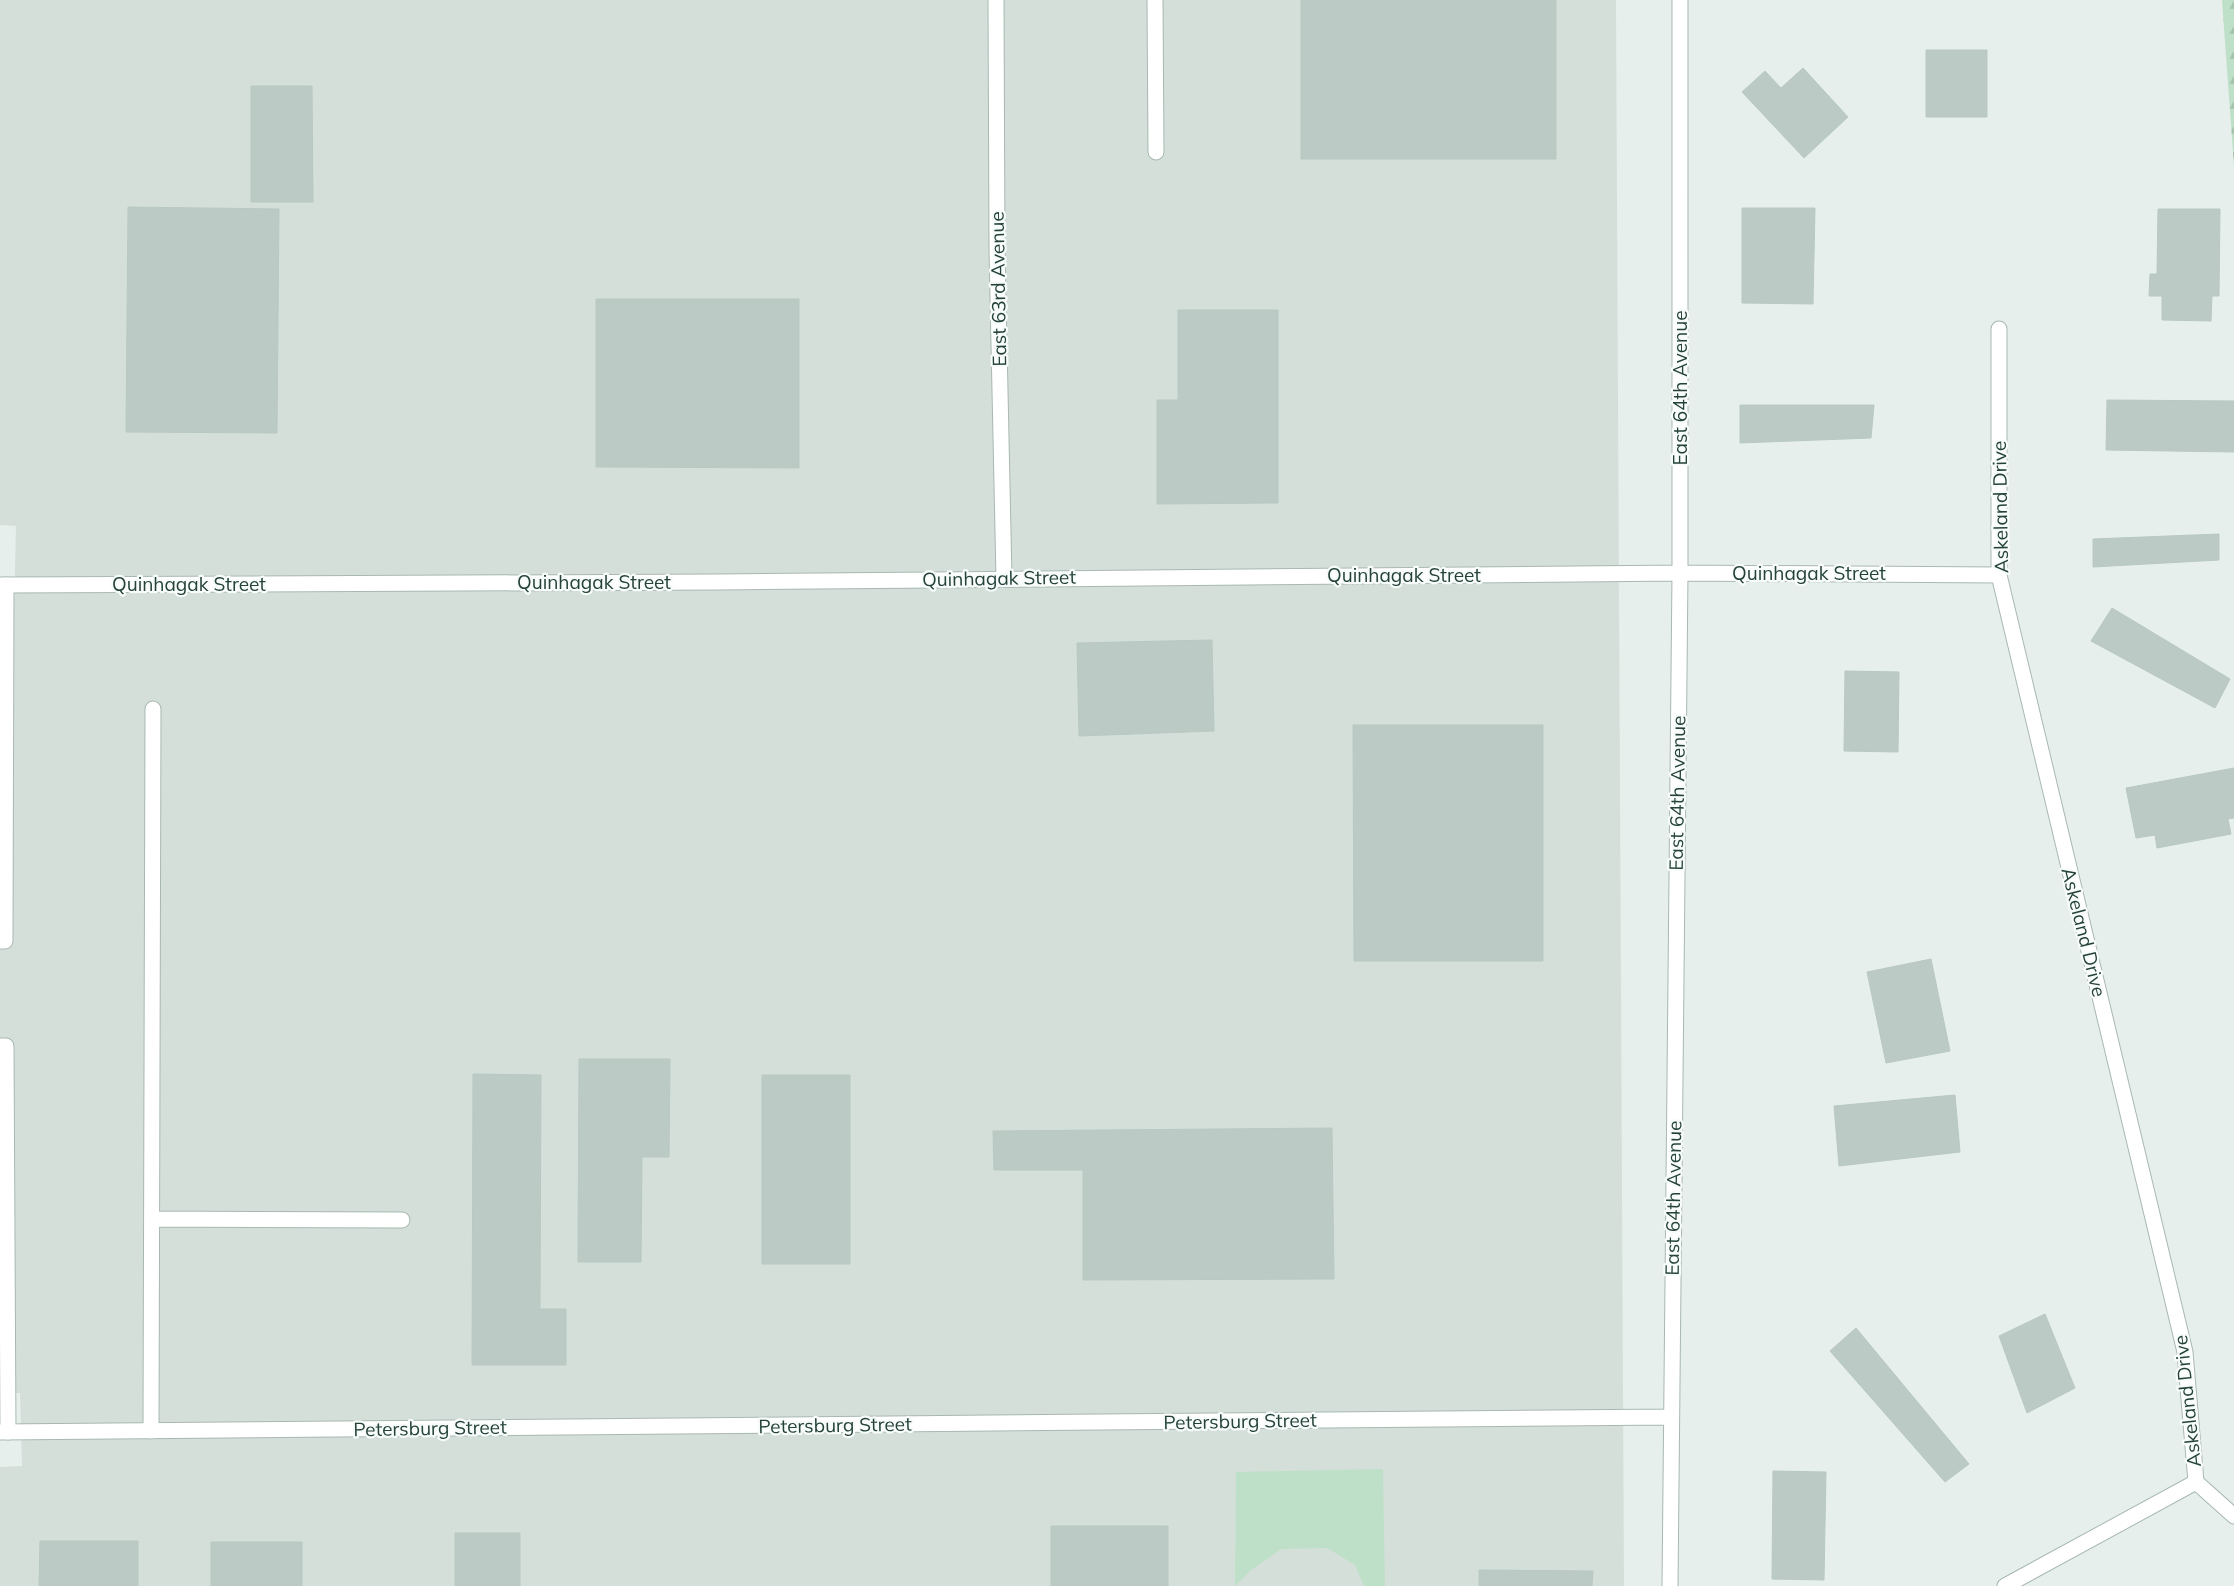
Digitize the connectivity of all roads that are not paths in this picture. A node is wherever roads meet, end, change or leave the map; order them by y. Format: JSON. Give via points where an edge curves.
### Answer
{"nodes":[{"id":1,"x":996,"y":0,"type":"edge"},
{"id":2,"x":1155,"y":0,"type":"edge"},
{"id":3,"x":1680,"y":0,"type":"edge"},
{"id":4,"x":1156,"y":152,"type":"dead end"},
{"id":5,"x":1999,"y":329,"type":"dead end"},
{"id":6,"x":1680,"y":572,"type":"junction"},
{"id":7,"x":1999,"y":575,"type":"junction"},
{"id":8,"x":1004,"y":578,"type":"junction"},
{"id":9,"x":3,"y":585,"type":"edge"},
{"id":10,"x":3,"y":688,"type":"edge"},
{"id":11,"x":153,"y":709,"type":"dead end"},
{"id":12,"x":0,"y":941,"type":"edge"},
{"id":13,"x":0,"y":1046,"type":"edge"},
{"id":14,"x":152,"y":1219,"type":"junction"},
{"id":15,"x":402,"y":1220,"type":"dead end"},
{"id":16,"x":1670,"y":1417,"type":"junction"},
{"id":17,"x":151,"y":1431,"type":"junction"},
{"id":18,"x":4,"y":1432,"type":"edge"},
{"id":19,"x":2196,"y":1482,"type":"junction"},
{"id":20,"x":2234,"y":1516,"type":"edge"},
{"id":21,"x":1670,"y":1586,"type":"edge"},
{"id":22,"x":2006,"y":1586,"type":"edge"}],
"edges":[{"from":1,"to":8,"type":"street","name":"East 63rd Avenue","via":[[997,260]]},
{"from":2,"to":4,"type":"street"},
{"from":3,"to":6,"type":"street","name":"East 64th Avenue"},
{"from":5,"to":7,"type":"street","name":"Askeland Drive"},
{"from":6,"to":7,"type":"street","name":"Quinhagak Street"},
{"from":6,"to":8,"type":"street","name":"Quinhagak Street"},
{"from":6,"to":16,"type":"street","name":"East 64th Avenue"},
{"from":7,"to":19,"type":"street","name":"Askeland Drive","via":[[2185,1352]]},
{"from":8,"to":9,"type":"street","name":"Quinhagak Street"},
{"from":9,"to":10,"type":"street"},
{"from":10,"to":12,"type":"street","via":[[5,940]]},
{"from":11,"to":14,"type":"street"},
{"from":13,"to":18,"type":"street","via":[[6,1046]]},
{"from":14,"to":15,"type":"street"},
{"from":14,"to":17,"type":"street"},
{"from":16,"to":17,"type":"street","name":"Petersburg Street"},
{"from":16,"to":21,"type":"street","name":"East 64th Avenue"},
{"from":17,"to":18,"type":"street","name":"Petersburg Street"},
{"from":19,"to":20,"type":"street","name":"Askeland Drive"},
{"from":19,"to":22,"type":"street"}]}
